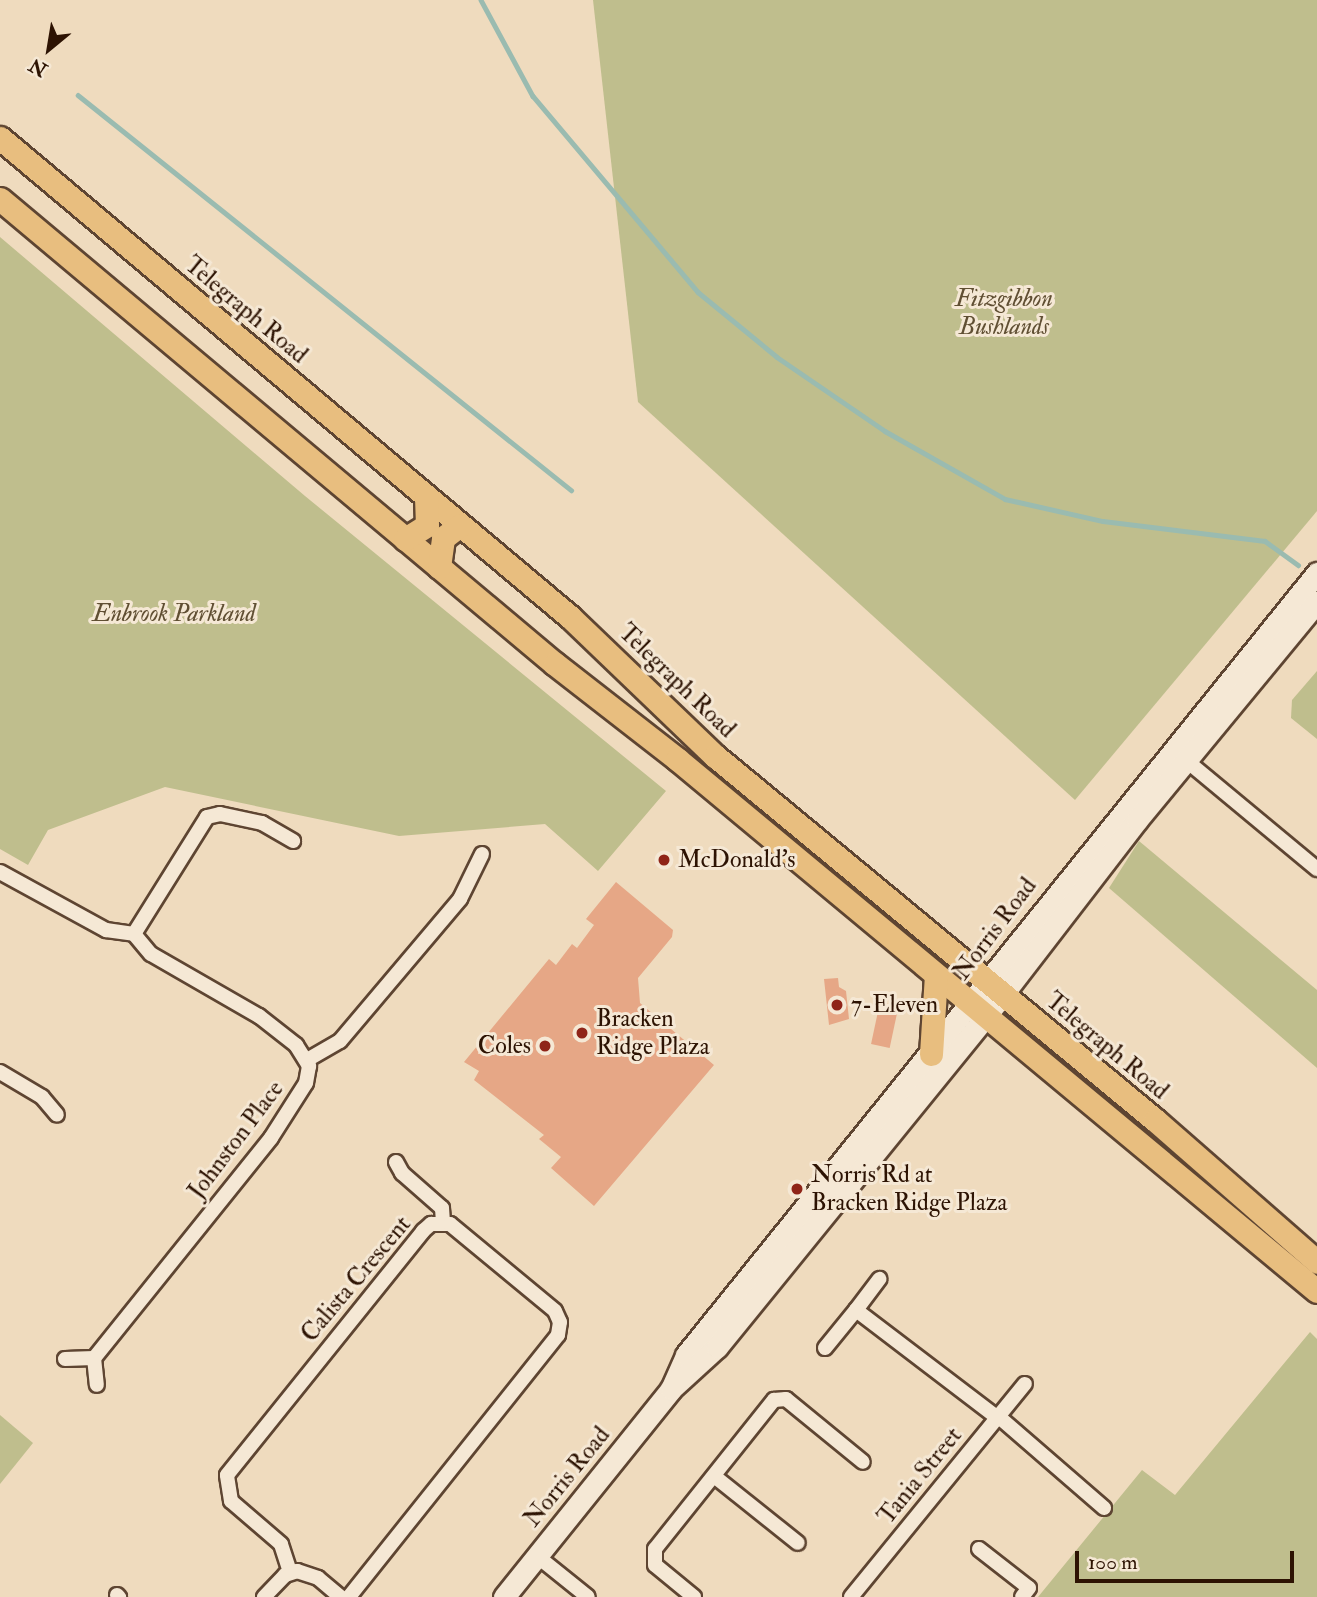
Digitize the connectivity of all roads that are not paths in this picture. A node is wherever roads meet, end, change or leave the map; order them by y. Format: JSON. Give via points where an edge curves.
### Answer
{"nodes":[{"id":1,"x":0,"y":138,"type":"edge"},
{"id":2,"x":0,"y":199,"type":"edge"},
{"id":3,"x":426,"y":497,"type":"junction"},
{"id":4,"x":460,"y":525,"type":"junction"},
{"id":5,"x":405,"y":539,"type":"junction"},
{"id":6,"x":439,"y":567,"type":"junction"},
{"id":7,"x":1317,"y":573,"type":"edge"},
{"id":8,"x":1317,"y":602,"type":"edge"},
{"id":9,"x":1179,"y":754,"type":"junction"},
{"id":10,"x":293,"y":841,"type":"dead end"},
{"id":11,"x":482,"y":854,"type":"dead end"},
{"id":12,"x":1317,"y":869,"type":"edge"},
{"id":13,"x":0,"y":872,"type":"edge"},
{"id":14,"x":134,"y":934,"type":"junction"},
{"id":15,"x":936,"y":975,"type":"junction"},
{"id":16,"x":995,"y":987,"type":"junction"},
{"id":17,"x":978,"y":1010,"type":"junction"},
{"id":18,"x":931,"y":1054,"type":"junction"},
{"id":19,"x":307,"y":1059,"type":"junction"},
{"id":20,"x":0,"y":1072,"type":"edge"},
{"id":21,"x":57,"y":1115,"type":"dead end"},
{"id":22,"x":396,"y":1162,"type":"dead end"},
{"id":23,"x":443,"y":1223,"type":"junction"},
{"id":24,"x":1317,"y":1262,"type":"edge"},
{"id":25,"x":879,"y":1279,"type":"dead end"},
{"id":26,"x":1317,"y":1291,"type":"edge"},
{"id":27,"x":856,"y":1310,"type":"junction"},
{"id":28,"x":825,"y":1348,"type":"dead end"},
{"id":29,"x":94,"y":1358,"type":"junction"},
{"id":30,"x":65,"y":1359,"type":"dead end"},
{"id":31,"x":1025,"y":1384,"type":"dead end"},
{"id":32,"x":97,"y":1385,"type":"dead end"},
{"id":33,"x":671,"y":1389,"type":"junction"},
{"id":34,"x":998,"y":1417,"type":"junction"},
{"id":35,"x":863,"y":1462,"type":"dead end"},
{"id":36,"x":713,"y":1476,"type":"junction"},
{"id":37,"x":1104,"y":1508,"type":"dead end"},
{"id":38,"x":797,"y":1543,"type":"dead end"},
{"id":39,"x":979,"y":1549,"type":"dead end"},
{"id":40,"x":537,"y":1556,"type":"junction"},
{"id":41,"x":290,"y":1572,"type":"junction"},
{"id":42,"x":264,"y":1597,"type":"edge"},
{"id":43,"x":341,"y":1597,"type":"edge"},
{"id":44,"x":349,"y":1597,"type":"edge"},
{"id":45,"x":504,"y":1597,"type":"edge"},
{"id":46,"x":588,"y":1597,"type":"edge"},
{"id":47,"x":694,"y":1597,"type":"edge"},
{"id":48,"x":850,"y":1597,"type":"edge"},
{"id":49,"x":1022,"y":1597,"type":"edge"}],
"edges":[{"from":1,"to":3,"type":"main road","name":"Telegraph Road"},
{"from":2,"to":5,"type":"main road"},
{"from":3,"to":4,"type":"main road","name":"Telegraph Road"},
{"from":3,"to":5,"type":"main road","via":[[427,525]]},
{"from":4,"to":6,"type":"main road","via":[[443,538]]},
{"from":4,"to":16,"type":"main road","name":"Telegraph Road","via":[[595,639],[715,756]]},
{"from":5,"to":6,"type":"main road"},
{"from":6,"to":15,"type":"main road"},
{"from":7,"to":9,"type":"main road","name":"Norris Road"},
{"from":8,"to":9,"type":"main road","name":"Norris Road"},
{"from":9,"to":12,"type":"street"},
{"from":9,"to":16,"type":"main road","name":"Norris Road"},
{"from":10,"to":14,"type":"street","via":[[262,822],[220,814],[207,817],[194,831]]},
{"from":11,"to":19,"type":"street","via":[[460,899],[348,1031],[330,1050]]},
{"from":13,"to":14,"type":"street","via":[[106,930]]},
{"from":14,"to":19,"type":"street","via":[[150,954],[259,1016]]},
{"from":15,"to":17,"type":"main road"},
{"from":15,"to":18,"type":"main road"},
{"from":16,"to":17,"type":"main road","name":"Norris Road"},
{"from":16,"to":24,"type":"main road","name":"Telegraph Road"},
{"from":17,"to":18,"type":"main road","name":"Norris Road"},
{"from":17,"to":26,"type":"main road"},
{"from":17,"to":33,"type":"main road","name":"Norris Road","via":[[718,1347]]},
{"from":18,"to":33,"type":"main road","name":"Norris Road","via":[[686,1355]]},
{"from":19,"to":29,"type":"street","name":"Johnston Place","via":[[306,1083],[282,1124]]},
{"from":20,"to":21,"type":"street","via":[[42,1097]]},
{"from":22,"to":23,"type":"street","via":[[401,1173],[442,1208]]},
{"from":23,"to":41,"type":"street","name":"Calista Crescent","via":[[431,1224],[418,1236],[228,1475],[231,1501],[281,1545]]},
{"from":23,"to":44,"type":"street","name":"Calista Crescent","via":[[459,1229],[548,1304],[558,1316],[560,1328],[550,1349]]},
{"from":25,"to":27,"type":"street"},
{"from":27,"to":28,"type":"street"},
{"from":27,"to":34,"type":"street"},
{"from":29,"to":30,"type":"street"},
{"from":29,"to":32,"type":"street"},
{"from":31,"to":34,"type":"street","name":"Tania Street"},
{"from":33,"to":40,"type":"main road","name":"Norris Road"},
{"from":34,"to":37,"type":"street"},
{"from":34,"to":48,"type":"street","name":"Tania Street"},
{"from":35,"to":36,"type":"street","via":[[780,1397]]},
{"from":36,"to":38,"type":"street"},
{"from":36,"to":47,"type":"street","via":[[652,1556],[655,1565]]},
{"from":39,"to":49,"type":"street","via":[[1030,1588]]},
{"from":40,"to":45,"type":"main road","name":"Norris Road"},
{"from":40,"to":46,"type":"street"},
{"from":41,"to":42,"type":"street"},
{"from":41,"to":43,"type":"street","via":[[311,1574]]}]}
